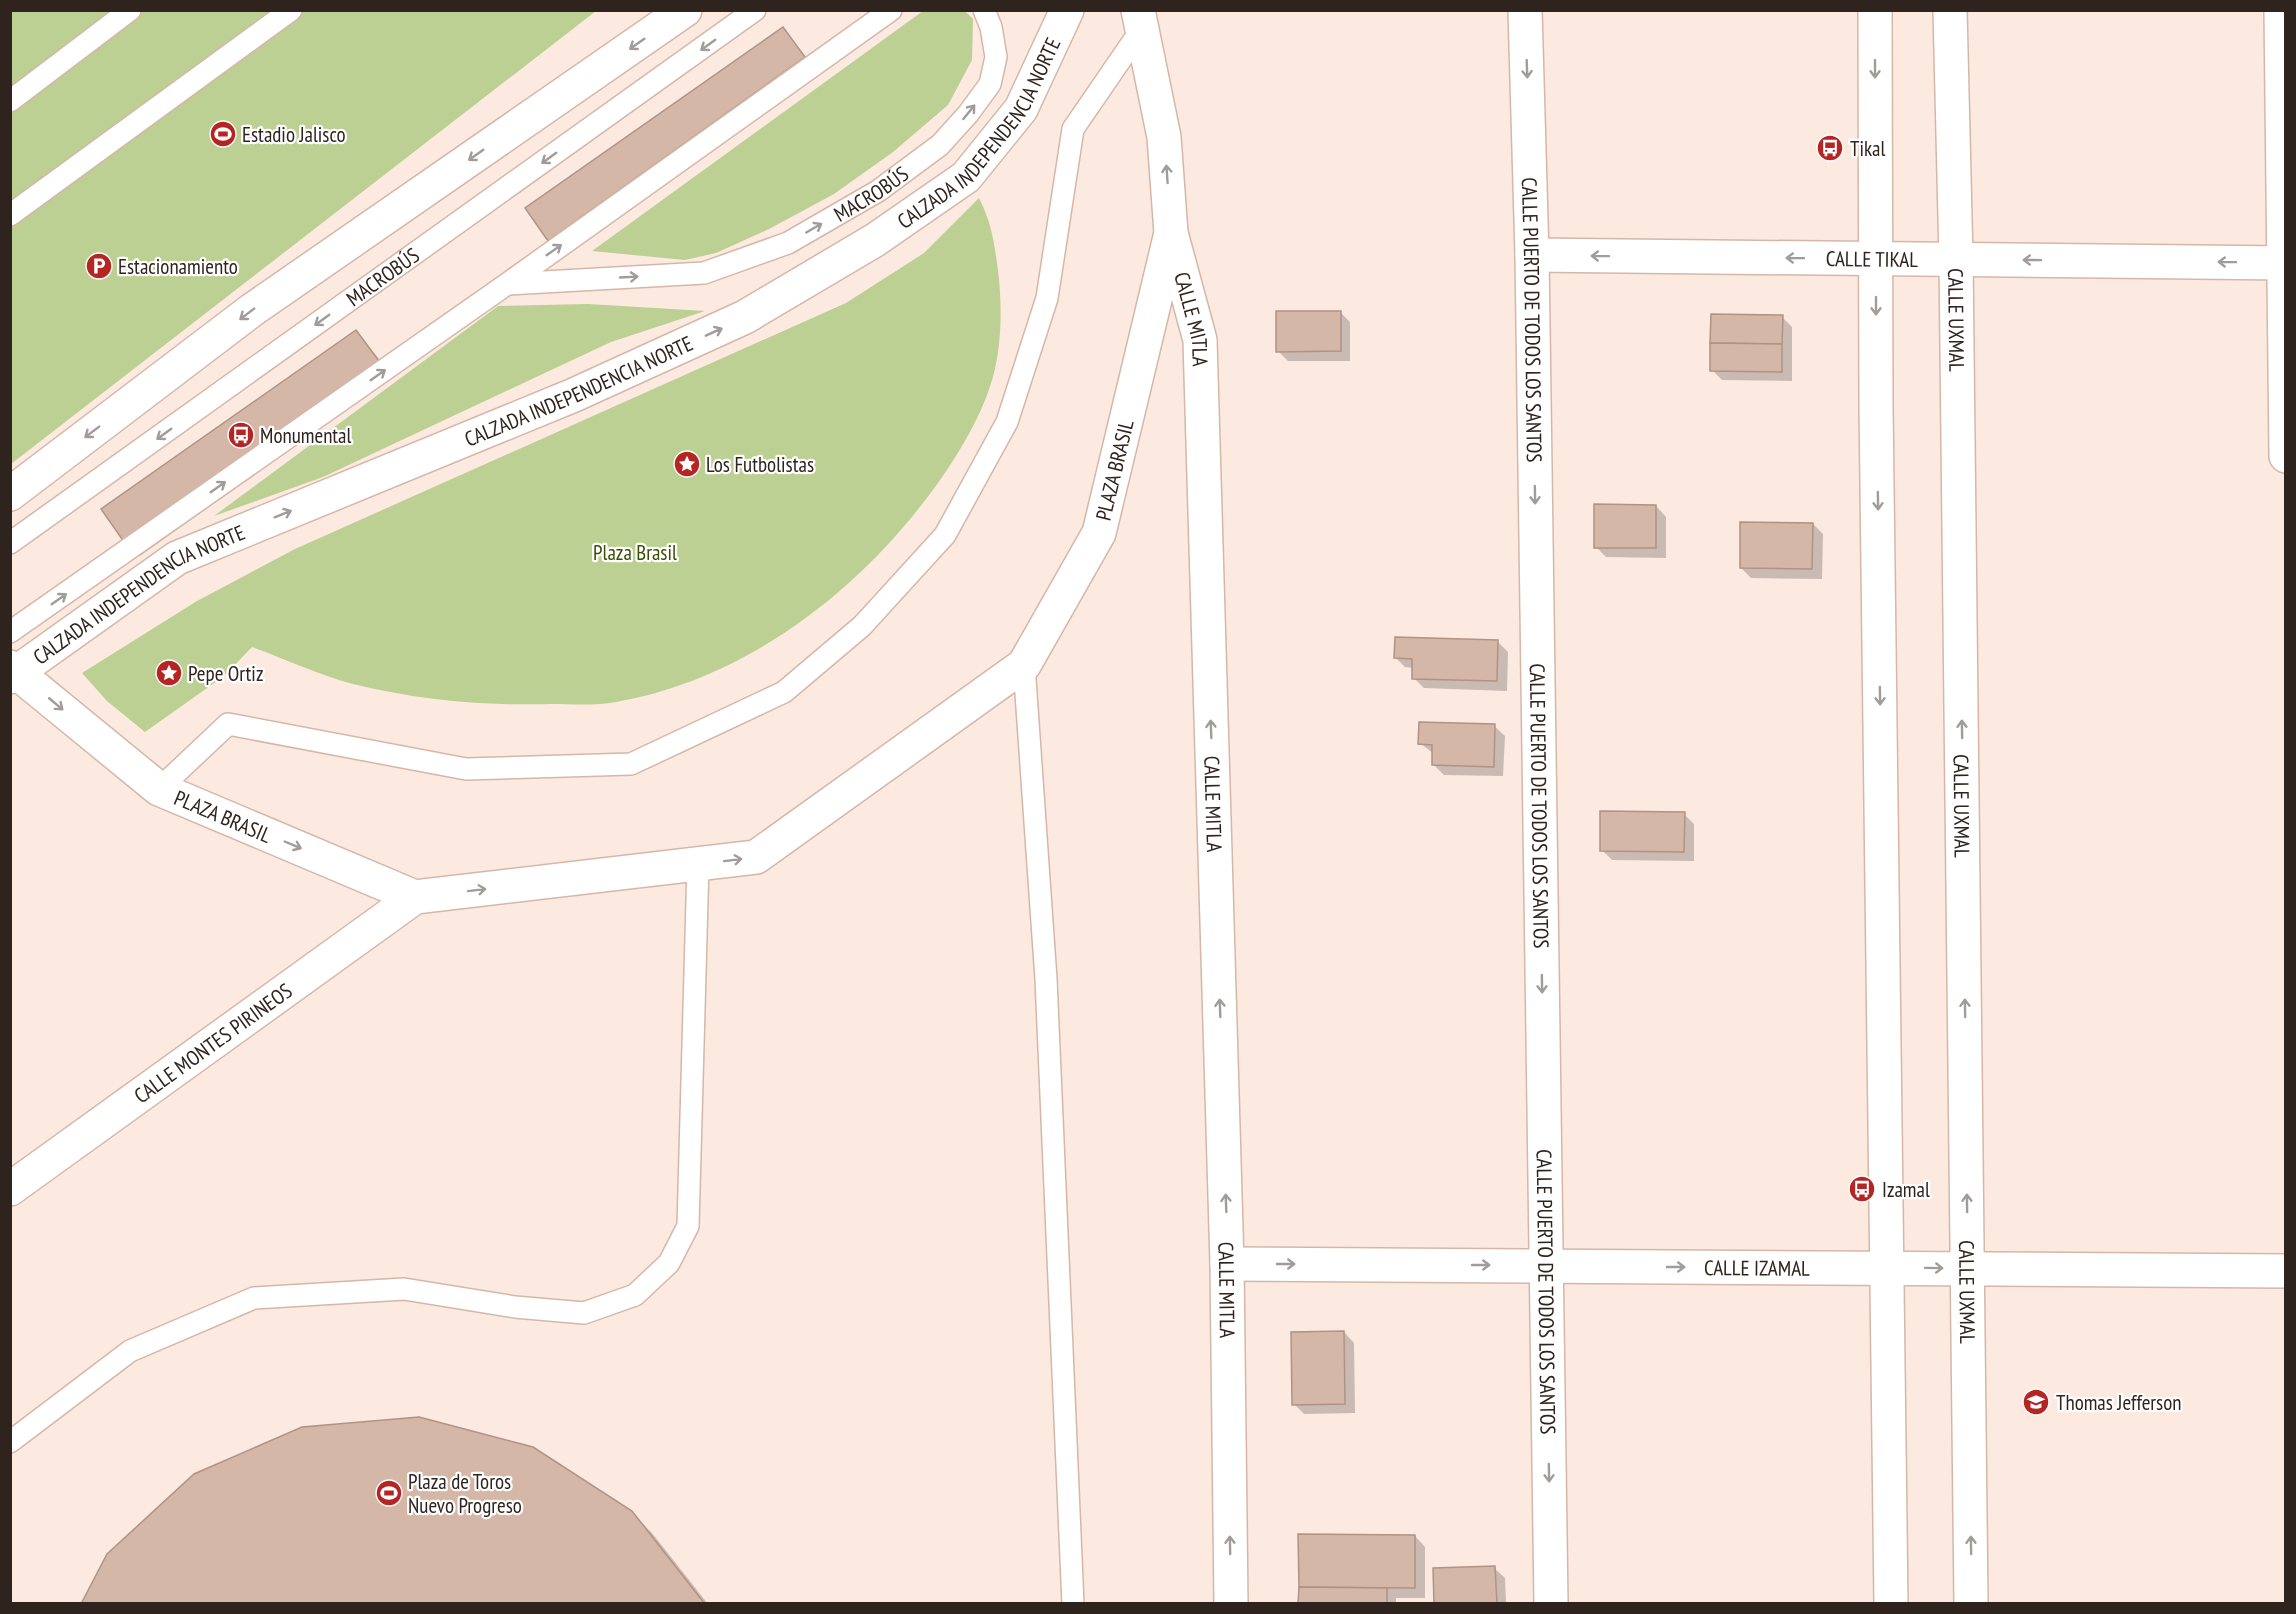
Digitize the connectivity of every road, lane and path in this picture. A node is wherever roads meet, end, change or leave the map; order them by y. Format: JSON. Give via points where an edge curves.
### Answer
{"nodes":[{"id":1,"x":130,"y":10,"type":"edge"},
{"id":2,"x":291,"y":10,"type":"edge"},
{"id":3,"x":685,"y":10,"type":"edge"},
{"id":4,"x":756,"y":10,"type":"edge"},
{"id":5,"x":891,"y":10,"type":"edge"},
{"id":6,"x":984,"y":10,"type":"edge"},
{"id":7,"x":1068,"y":10,"type":"edge"},
{"id":8,"x":1525,"y":10,"type":"edge"},
{"id":9,"x":1875,"y":10,"type":"edge"},
{"id":10,"x":1950,"y":10,"type":"edge"},
{"id":11,"x":2281,"y":10,"type":"edge"},
{"id":12,"x":1140,"y":19,"type":"edge"},
{"id":13,"x":10,"y":101,"type":"edge"},
{"id":14,"x":10,"y":215,"type":"edge"},
{"id":15,"x":1171,"y":233,"type":"junction"},
{"id":16,"x":1532,"y":255,"type":"junction"},
{"id":17,"x":1876,"y":259,"type":"junction"},
{"id":18,"x":1956,"y":259,"type":"junction"},
{"id":19,"x":2284,"y":263,"type":"edge"},
{"id":20,"x":507,"y":284,"type":"junction"},
{"id":21,"x":2286,"y":456,"type":"edge"},
{"id":22,"x":10,"y":494,"type":"edge"},
{"id":23,"x":10,"y":543,"type":"edge"},
{"id":24,"x":10,"y":632,"type":"edge"},
{"id":25,"x":1024,"y":665,"type":"junction"},
{"id":26,"x":13,"y":672,"type":"edge"},
{"id":27,"x":159,"y":789,"type":"junction"},
{"id":28,"x":698,"y":864,"type":"junction"},
{"id":29,"x":415,"y":897,"type":"junction"},
{"id":30,"x":10,"y":1188,"type":"edge"},
{"id":31,"x":1227,"y":1264,"type":"junction"},
{"id":32,"x":1546,"y":1266,"type":"junction"},
{"id":33,"x":1887,"y":1268,"type":"junction"},
{"id":34,"x":1968,"y":1269,"type":"junction"},
{"id":35,"x":2286,"y":1271,"type":"edge"},
{"id":36,"x":10,"y":1442,"type":"edge"},
{"id":37,"x":1073,"y":1604,"type":"edge"},
{"id":38,"x":1231,"y":1604,"type":"edge"},
{"id":39,"x":1551,"y":1604,"type":"edge"},
{"id":40,"x":1891,"y":1604,"type":"edge"},
{"id":41,"x":1971,"y":1604,"type":"edge"}],
"edges":[{"from":1,"to":13,"type":"lane"},
{"from":2,"to":14,"type":"lane"},
{"from":3,"to":22,"type":"street","one_way":true,"via":[[252,310]]},
{"from":4,"to":23,"type":"lane","name":"MACROBÚS","one_way":true},
{"from":20,"to":5,"type":"lane","one_way":true},
{"from":20,"to":6,"type":"lane","name":"MACROBÚS","one_way":true,"via":[[704,273],[788,243],[878,191],[940,145],[968,114],[990,84],[996,57]]},
{"from":26,"to":7,"type":"street","name":"CALZADA INDEPENDENCIA NORTE","one_way":true,"via":[[177,558],[574,395],[735,322],[875,240],[966,177],[1021,109]]},
{"from":8,"to":16,"type":"street","name":"CALLE PUERTO DE TODOS LOS SANTOS","one_way":true},
{"from":9,"to":17,"type":"street","one_way":true},
{"from":10,"to":18,"type":"street","name":"CALLE UXMAL"},
{"from":11,"to":19,"type":"street"},
{"from":15,"to":12,"type":"street","name":"CALLE MITLA","one_way":true,"via":[[1164,137]]},
{"from":12,"to":27,"type":"lane","via":[[1073,129],[1047,298],[1007,422],[945,535],[862,626],[784,692],[631,764],[466,769],[228,724]]},
{"from":15,"to":25,"type":"street","name":"PLAZA BRASIL","via":[[1099,533]]},
{"from":31,"to":15,"type":"street","name":"CALLE MITLA","one_way":true,"via":[[1200,340]]},
{"from":17,"to":16,"type":"street","name":"CALLE TIKAL","one_way":true},
{"from":16,"to":32,"type":"street","name":"CALLE PUERTO DE TODOS LOS SANTOS","one_way":true},
{"from":17,"to":18,"type":"street","name":"CALLE TIKAL"},
{"from":17,"to":33,"type":"street","one_way":true},
{"from":19,"to":18,"type":"street","name":"CALLE TIKAL","one_way":true},
{"from":34,"to":18,"type":"street","name":"CALLE UXMAL","one_way":true},
{"from":19,"to":21,"type":"street"},
{"from":24,"to":20,"type":"lane","one_way":true},
{"from":28,"to":25,"type":"street","name":"PLAZA BRASIL","one_way":true,"via":[[756,857]]},
{"from":25,"to":37,"type":"lane","via":[[1046,979]]},
{"from":26,"to":27,"type":"street","name":"PLAZA BRASIL","one_way":true},
{"from":27,"to":29,"type":"street","name":"PLAZA BRASIL","one_way":true},
{"from":29,"to":28,"type":"street","name":"PLAZA BRASIL","one_way":true},
{"from":28,"to":36,"type":"lane","via":[[688,1226],[669,1263],[635,1295],[584,1314],[404,1289],[254,1298],[130,1351]]},
{"from":29,"to":30,"type":"street","name":"CALLE MONTES PIRINEOS"},
{"from":31,"to":32,"type":"street","name":"CALLE IZAMAL","one_way":true},
{"from":38,"to":31,"type":"street","name":"CALLE MITLA","one_way":true},
{"from":32,"to":33,"type":"street","name":"CALLE IZAMAL","one_way":true},
{"from":32,"to":39,"type":"street","name":"CALLE PUERTO DE TODOS LOS SANTOS","one_way":true},
{"from":33,"to":34,"type":"street","name":"CALLE IZAMAL","one_way":true},
{"from":33,"to":40,"type":"street"},
{"from":34,"to":35,"type":"street","name":"CALLE IZAMAL"},
{"from":41,"to":34,"type":"street","name":"CALLE UXMAL","one_way":true}]}
